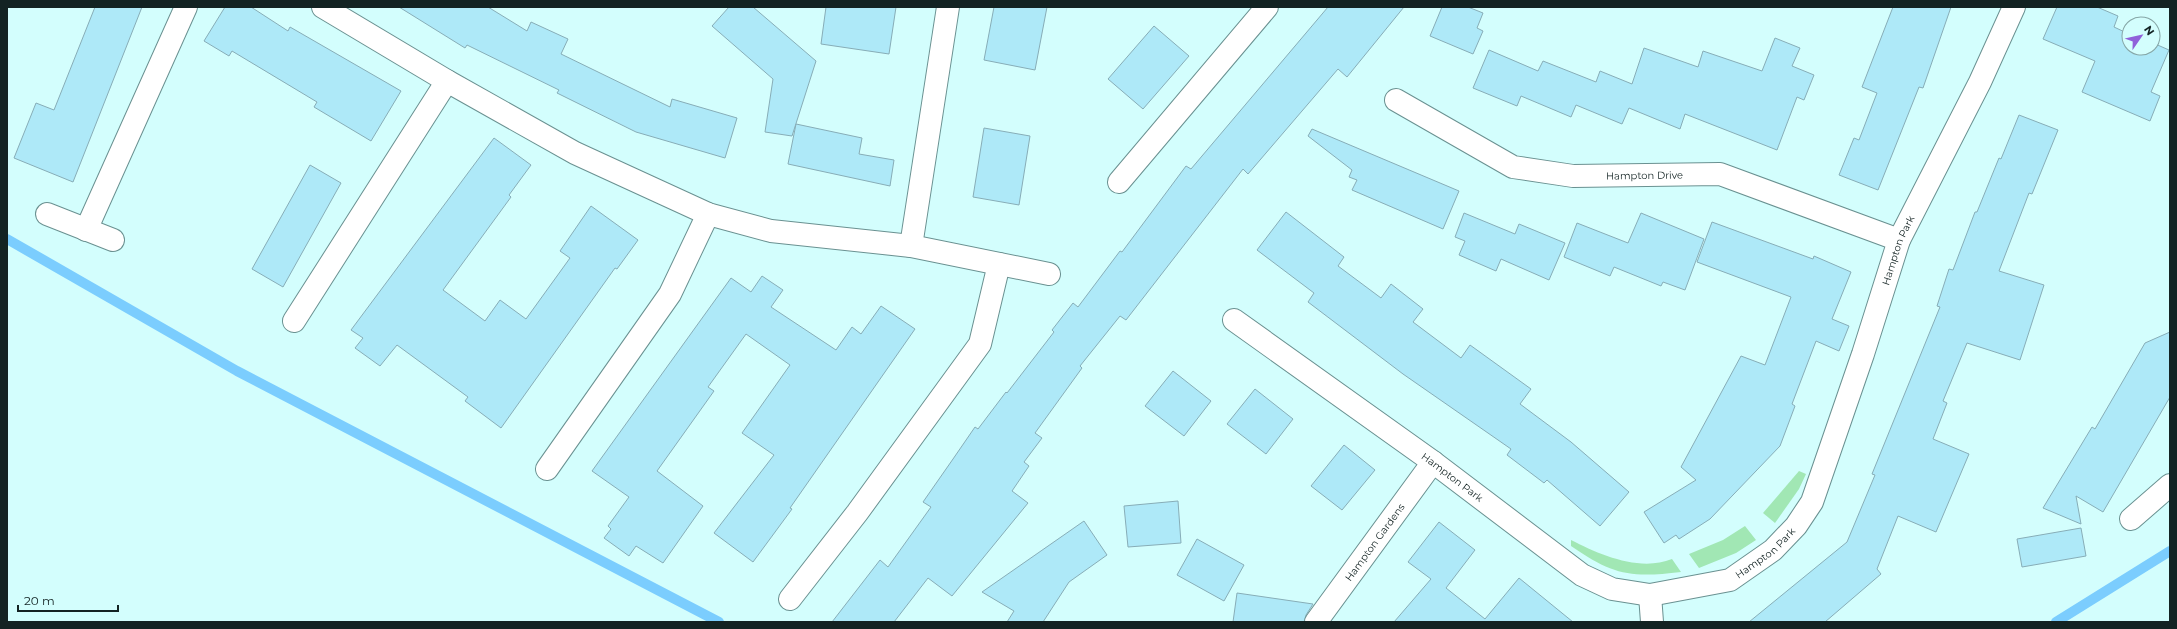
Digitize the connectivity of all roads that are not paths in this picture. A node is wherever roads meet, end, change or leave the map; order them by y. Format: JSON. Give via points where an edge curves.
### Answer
{"nodes":[{"id":1,"x":186,"y":7,"type":"edge"},
{"id":2,"x":323,"y":7,"type":"edge"},
{"id":3,"x":948,"y":7,"type":"edge"},
{"id":4,"x":1267,"y":7,"type":"edge"},
{"id":5,"x":2014,"y":7,"type":"edge"},
{"id":6,"x":447,"y":81,"type":"junction"},
{"id":7,"x":1396,"y":100,"type":"dead end"},
{"id":8,"x":1118,"y":182,"type":"dead end"},
{"id":9,"x":47,"y":214,"type":"dead end"},
{"id":10,"x":708,"y":214,"type":"junction"},
{"id":11,"x":86,"y":230,"type":"junction"},
{"id":12,"x":113,"y":240,"type":"dead end"},
{"id":13,"x":1900,"y":240,"type":"junction"},
{"id":14,"x":911,"y":246,"type":"junction"},
{"id":15,"x":999,"y":264,"type":"junction"},
{"id":16,"x":1049,"y":274,"type":"dead end"},
{"id":17,"x":1234,"y":320,"type":"dead end"},
{"id":18,"x":294,"y":321,"type":"dead end"},
{"id":19,"x":1433,"y":462,"type":"junction"},
{"id":20,"x":547,"y":469,"type":"dead end"},
{"id":21,"x":2170,"y":485,"type":"edge"},
{"id":22,"x":2131,"y":519,"type":"dead end"},
{"id":23,"x":1650,"y":595,"type":"junction"},
{"id":24,"x":790,"y":599,"type":"dead end"},
{"id":25,"x":1316,"y":622,"type":"edge"},
{"id":26,"x":1652,"y":622,"type":"edge"}],
"edges":[{"from":1,"to":11,"type":"street"},
{"from":2,"to":6,"type":"street"},
{"from":3,"to":14,"type":"street"},
{"from":4,"to":8,"type":"street"},
{"from":5,"to":13,"type":"street","name":"Hampton Park","via":[[1980,82]]},
{"from":6,"to":10,"type":"street","via":[[575,153]]},
{"from":6,"to":18,"type":"street"},
{"from":7,"to":13,"type":"street","name":"Hampton Drive","via":[[1513,167],[1573,176],[1720,174]]},
{"from":9,"to":11,"type":"street"},
{"from":10,"to":14,"type":"street","via":[[771,230]]},
{"from":10,"to":20,"type":"street","via":[[670,294]]},
{"from":11,"to":12,"type":"street"},
{"from":13,"to":23,"type":"street","name":"Hampton Park","via":[[1812,502],[1796,526],[1773,550],[1730,580]]},
{"from":14,"to":15,"type":"street"},
{"from":15,"to":16,"type":"street"},
{"from":15,"to":24,"type":"street","via":[[980,344],[857,513]]},
{"from":17,"to":19,"type":"street","name":"Hampton Park"},
{"from":19,"to":23,"type":"street","name":"Hampton Park","via":[[1582,575],[1612,589]]},
{"from":19,"to":25,"type":"street","name":"Hampton Gardens"},
{"from":21,"to":22,"type":"street"},
{"from":23,"to":26,"type":"street"}]}
